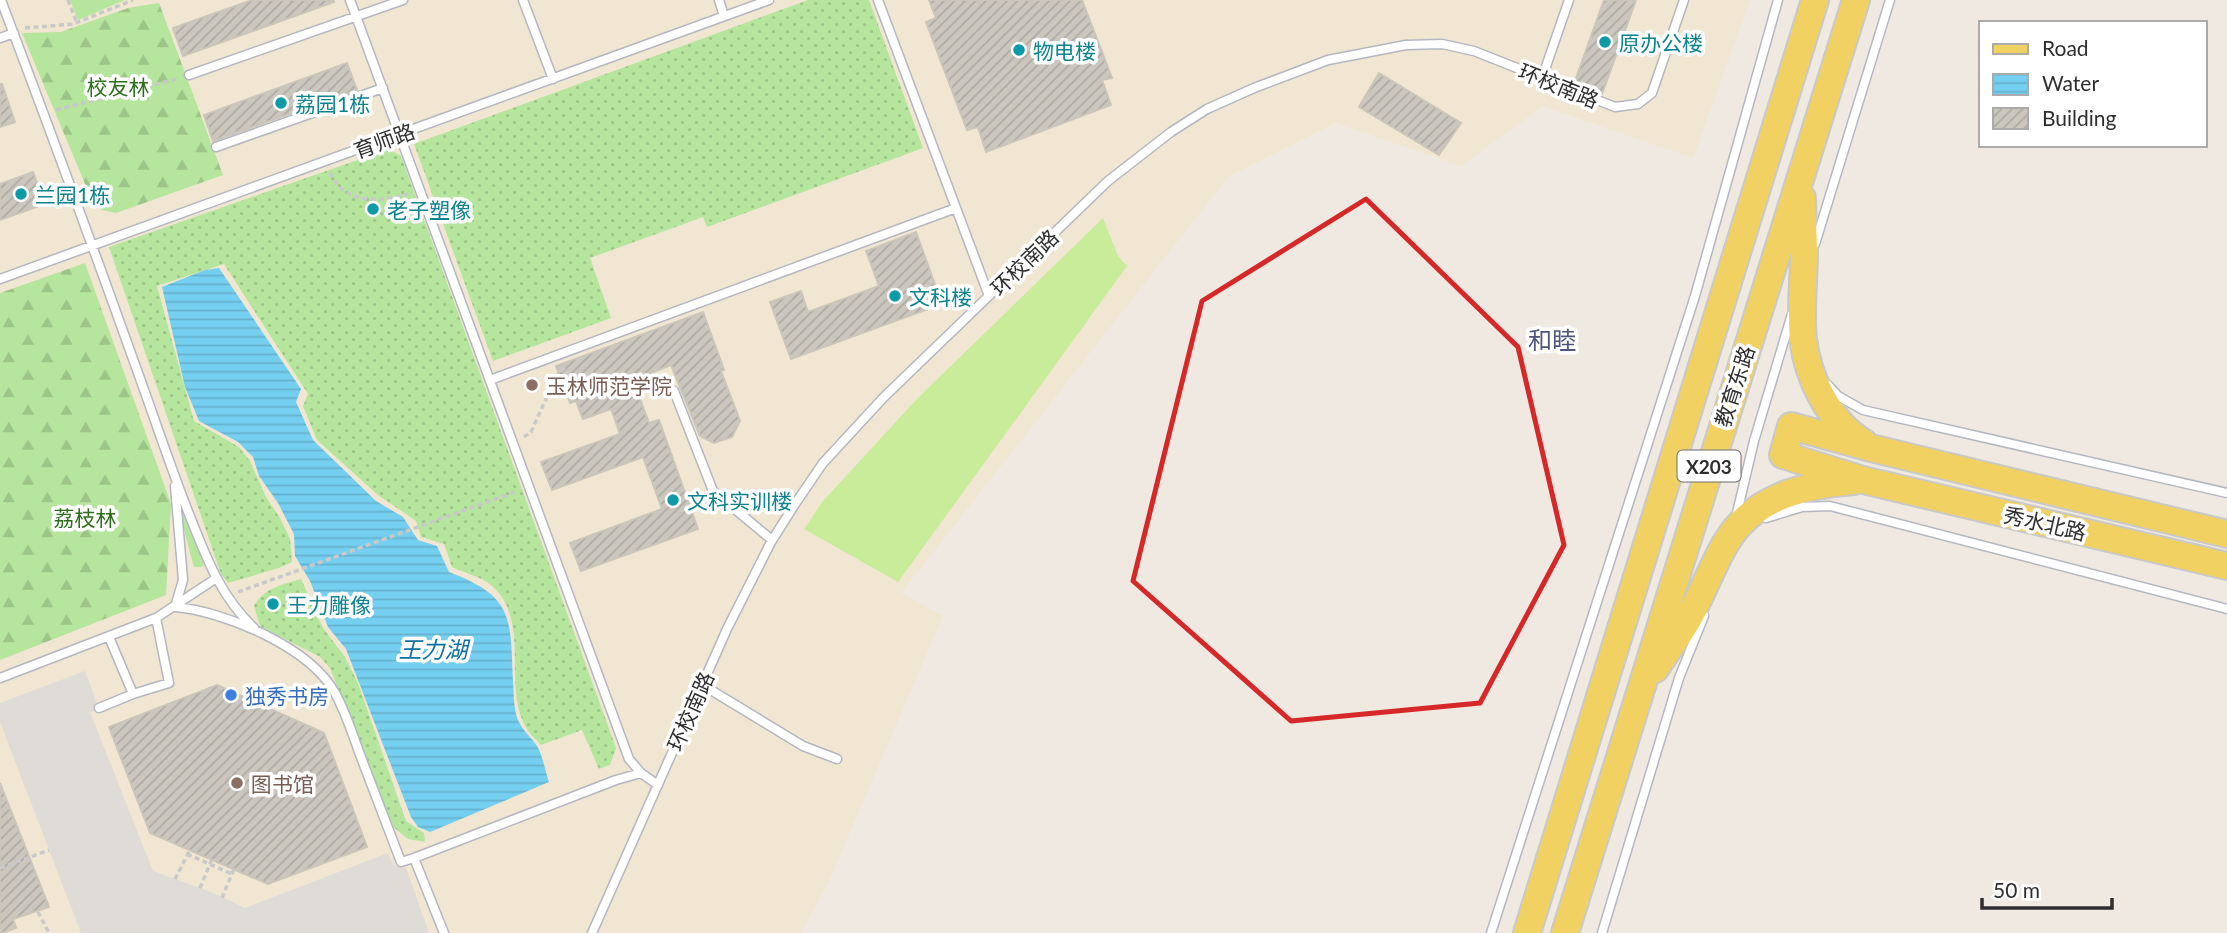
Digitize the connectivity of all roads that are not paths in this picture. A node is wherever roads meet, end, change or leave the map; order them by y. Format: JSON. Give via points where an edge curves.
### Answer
{"nodes":[{"id":1,"x":1,"y":0,"type":"edge"},
{"id":2,"x":351,"y":0,"type":"edge"},
{"id":3,"x":403,"y":0,"type":"edge"},
{"id":4,"x":523,"y":0,"type":"edge"},
{"id":5,"x":719,"y":0,"type":"edge"},
{"id":6,"x":769,"y":0,"type":"edge"},
{"id":7,"x":878,"y":0,"type":"edge"},
{"id":8,"x":1569,"y":0,"type":"edge"},
{"id":9,"x":1684,"y":0,"type":"edge"},
{"id":10,"x":1779,"y":0,"type":"edge"},
{"id":11,"x":1815,"y":0,"type":"edge"},
{"id":12,"x":1856,"y":0,"type":"edge"},
{"id":13,"x":1890,"y":0,"type":"edge"},
{"id":14,"x":356,"y":16,"type":"junction"},
{"id":15,"x":724,"y":16,"type":"junction"},
{"id":16,"x":13,"y":32,"type":"junction"},
{"id":17,"x":0,"y":38,"type":"edge"},
{"id":18,"x":189,"y":75,"type":"road end"},
{"id":19,"x":1542,"y":78,"type":"junction"},
{"id":20,"x":553,"y":79,"type":"junction"},
{"id":21,"x":383,"y":88,"type":"junction"},
{"id":22,"x":400,"y":134,"type":"junction"},
{"id":23,"x":216,"y":147,"type":"dead end"},
{"id":24,"x":1801,"y":180,"type":"junction"},
{"id":25,"x":956,"y":208,"type":"junction"},
{"id":26,"x":1815,"y":242,"type":"junction"},
{"id":27,"x":93,"y":246,"type":"junction"},
{"id":28,"x":1804,"y":275,"type":"junction"},
{"id":29,"x":0,"y":279,"type":"edge"},
{"id":30,"x":989,"y":296,"type":"junction"},
{"id":31,"x":490,"y":380,"type":"junction"},
{"id":32,"x":674,"y":391,"type":"dead end"},
{"id":33,"x":1871,"y":448,"type":"junction"},
{"id":34,"x":174,"y":476,"type":"junction"},
{"id":35,"x":1863,"y":480,"type":"junction"},
{"id":36,"x":2227,"y":494,"type":"edge"},
{"id":37,"x":2227,"y":534,"type":"edge"},
{"id":38,"x":1732,"y":535,"type":"junction"},
{"id":39,"x":772,"y":540,"type":"junction"},
{"id":40,"x":1725,"y":562,"type":"junction"},
{"id":41,"x":2227,"y":566,"type":"edge"},
{"id":42,"x":1720,"y":575,"type":"dead end"},
{"id":43,"x":215,"y":579,"type":"junction"},
{"id":44,"x":1710,"y":601,"type":"dead end"},
{"id":45,"x":175,"y":607,"type":"junction"},
{"id":46,"x":2227,"y":608,"type":"edge"},
{"id":47,"x":156,"y":618,"type":"junction"},
{"id":48,"x":254,"y":628,"type":"junction"},
{"id":49,"x":109,"y":637,"type":"junction"},
{"id":50,"x":0,"y":678,"type":"edge"},
{"id":51,"x":701,"y":684,"type":"junction"},
{"id":52,"x":133,"y":694,"type":"junction"},
{"id":53,"x":1637,"y":698,"type":"junction"},
{"id":54,"x":99,"y":708,"type":"dead end"},
{"id":55,"x":837,"y":759,"type":"dead end"},
{"id":56,"x":641,"y":773,"type":"junction"},
{"id":57,"x":658,"y":785,"type":"junction"},
{"id":58,"x":414,"y":858,"type":"junction"},
{"id":59,"x":444,"y":933,"type":"edge"},
{"id":60,"x":592,"y":933,"type":"edge"},
{"id":61,"x":1491,"y":933,"type":"edge"},
{"id":62,"x":1527,"y":933,"type":"edge"},
{"id":63,"x":1565,"y":933,"type":"edge"},
{"id":64,"x":1602,"y":933,"type":"edge"}],
"edges":[{"from":1,"to":16,"type":"lane"},
{"from":2,"to":14,"type":"lane"},
{"from":3,"to":14,"type":"lane"},
{"from":4,"to":20,"type":"lane"},
{"from":5,"to":15,"type":"lane"},
{"from":6,"to":15,"type":"lane","name":"育师路"},
{"from":7,"to":25,"type":"lane"},
{"from":8,"to":19,"type":"lane"},
{"from":9,"to":19,"type":"lane","name":"环校南路","via":[[1652,93],[1637,104],[1615,107]]},
{"from":10,"to":61,"type":"lane","via":[[1695,296]]},
{"from":11,"to":62,"type":"main road","name":"教育东路","number":"X203"},
{"from":12,"to":24,"type":"main road","name":"教育东路","number":"X203"},
{"from":13,"to":26,"type":"lane"},
{"from":14,"to":18,"type":"lane"},
{"from":14,"to":21,"type":"lane"},
{"from":15,"to":20,"type":"lane","name":"育师路"},
{"from":16,"to":17,"type":"lane"},
{"from":16,"to":27,"type":"lane"},
{"from":19,"to":30,"type":"lane","name":"环校南路","via":[[1474,51],[1441,44],[1406,45],[1328,60],[1279,78],[1207,109],[1171,132],[1108,180]]},
{"from":20,"to":22,"type":"lane","name":"育师路"},
{"from":21,"to":22,"type":"lane"},
{"from":21,"to":23,"type":"lane"},
{"from":22,"to":27,"type":"lane","name":"育师路"},
{"from":22,"to":31,"type":"lane"},
{"from":24,"to":28,"type":"main road"},
{"from":24,"to":53,"type":"main road","name":"教育东路","number":"X203"},
{"from":25,"to":30,"type":"lane"},
{"from":25,"to":31,"type":"lane"},
{"from":26,"to":28,"type":"lane"},
{"from":26,"to":36,"type":"lane","via":[[1807,316],[1810,343],[1822,377],[1838,396],[1863,410]]},
{"from":27,"to":29,"type":"lane","name":"育师路"},
{"from":27,"to":34,"type":"lane"},
{"from":28,"to":33,"type":"main road","via":[[1803,339],[1810,369],[1839,423]]},
{"from":28,"to":38,"type":"lane","via":[[1754,441]]},
{"from":30,"to":39,"type":"lane","name":"环校南路","via":[[853,429]]},
{"from":31,"to":56,"type":"lane","via":[[629,759]]},
{"from":32,"to":39,"type":"lane","via":[[713,491]]},
{"from":33,"to":35,"type":"main road","name":"秀水北路","via":[[1791,426],[1783,455]]},
{"from":33,"to":37,"type":"main road","name":"秀水北路"},
{"from":34,"to":43,"type":"lane"},
{"from":34,"to":45,"type":"lane","via":[[183,580]]},
{"from":35,"to":38,"type":"main road","via":[[1797,489],[1766,502],[1745,517]]},
{"from":35,"to":41,"type":"main road","name":"秀水北路"},
{"from":38,"to":40,"type":"lane"},
{"from":38,"to":53,"type":"main road","via":[[1690,617]]},
{"from":39,"to":51,"type":"lane","name":"环校南路"},
{"from":40,"to":42,"type":"lane"},
{"from":40,"to":46,"type":"lane","via":[[1744,530],[1753,524],[1802,507],[1830,506]]},
{"from":43,"to":45,"type":"lane"},
{"from":43,"to":48,"type":"lane"},
{"from":44,"to":64,"type":"lane","via":[[1679,678]]},
{"from":45,"to":47,"type":"lane"},
{"from":45,"to":48,"type":"lane"},
{"from":47,"to":49,"type":"lane"},
{"from":47,"to":52,"type":"lane","via":[[169,683]]},
{"from":48,"to":58,"type":"lane","via":[[304,660],[335,692],[401,862]]},
{"from":49,"to":50,"type":"lane"},
{"from":49,"to":52,"type":"lane"},
{"from":51,"to":55,"type":"lane","via":[[803,746]]},
{"from":51,"to":57,"type":"lane","name":"环校南路"},
{"from":52,"to":54,"type":"lane"},
{"from":53,"to":63,"type":"main road","name":"教育东路","number":"X203"},
{"from":56,"to":57,"type":"lane"},
{"from":56,"to":58,"type":"lane"},
{"from":57,"to":60,"type":"lane","name":"环校南路"},
{"from":58,"to":59,"type":"lane"}]}
